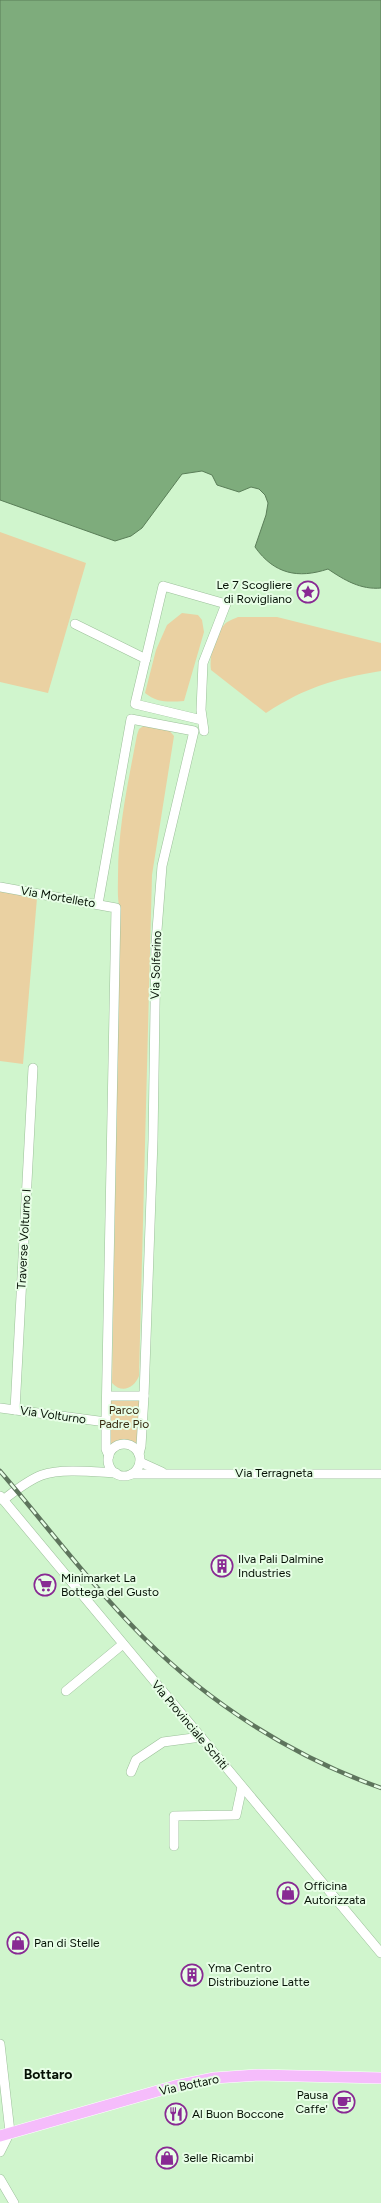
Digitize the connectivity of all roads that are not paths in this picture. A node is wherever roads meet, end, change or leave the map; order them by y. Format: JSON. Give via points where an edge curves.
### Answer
{"nodes":[{"id":1,"x":75,"y":624,"type":"dead end"},
{"id":2,"x":146,"y":659,"type":"junction"},
{"id":3,"x":202,"y":720,"type":"junction"},
{"id":4,"x":204,"y":732,"type":"dead end"},
{"id":5,"x":0,"y":887,"type":"edge"},
{"id":6,"x":98,"y":904,"type":"junction"},
{"id":7,"x":33,"y":1068,"type":"dead end"},
{"id":8,"x":106,"y":1396,"type":"junction"},
{"id":9,"x":144,"y":1396,"type":"junction"},
{"id":10,"x":0,"y":1408,"type":"edge"},
{"id":11,"x":15,"y":1410,"type":"junction"},
{"id":12,"x":106,"y":1422,"type":"junction"},
{"id":13,"x":139,"y":1458,"type":"junction"},
{"id":14,"x":109,"y":1460,"type":"junction"},
{"id":15,"x":97,"y":1472,"type":"junction"},
{"id":16,"x":116,"y":1473,"type":"junction"},
{"id":17,"x":132,"y":1474,"type":"junction"},
{"id":18,"x":167,"y":1474,"type":"junction"},
{"id":19,"x":381,"y":1474,"type":"edge"},
{"id":20,"x":1,"y":1498,"type":"edge"},
{"id":21,"x":123,"y":1644,"type":"junction"},
{"id":22,"x":66,"y":1691,"type":"dead end"},
{"id":23,"x":200,"y":1737,"type":"junction"},
{"id":24,"x":132,"y":1772,"type":"dead end"},
{"id":25,"x":242,"y":1787,"type":"junction"},
{"id":26,"x":174,"y":1846,"type":"dead end"},
{"id":27,"x":381,"y":1953,"type":"edge"},
{"id":28,"x":0,"y":2044,"type":"edge"},
{"id":29,"x":381,"y":2078,"type":"edge"},
{"id":30,"x":3,"y":2134,"type":"edge"},
{"id":31,"x":0,"y":2152,"type":"edge"},
{"id":32,"x":0,"y":2180,"type":"edge"},
{"id":33,"x":14,"y":2203,"type":"edge"}],
"edges":[{"from":1,"to":2,"type":"street"},
{"from":2,"to":3,"type":"street","via":[[135,704]]},
{"from":2,"to":3,"type":"street","via":[[163,586],[226,604],[203,663]]},
{"from":3,"to":4,"type":"street"},
{"from":5,"to":6,"type":"street","name":"Via Mortelleto"},
{"from":6,"to":8,"type":"street","name":"Via Mortelleto","via":[[116,908]]},
{"from":6,"to":9,"type":"street","name":"Via Solferino","via":[[131,719],[194,730],[162,866],[156,943]]},
{"from":7,"to":11,"type":"street","name":"Traverse Volturno I"},
{"from":8,"to":9,"type":"street"},
{"from":8,"to":12,"type":"street"},
{"from":9,"to":13,"type":"street","name":"Via Solferino"},
{"from":10,"to":11,"type":"street","name":"Via Volturno"},
{"from":11,"to":12,"type":"street","name":"Via Volturno"},
{"from":12,"to":14,"type":"street"},
{"from":13,"to":14,"type":"street","via":[[132,1446],[123,1444],[114,1448]]},
{"from":13,"to":17,"type":"street"},
{"from":13,"to":18,"type":"street"},
{"from":14,"to":15,"type":"street"},
{"from":14,"to":16,"type":"street"},
{"from":15,"to":16,"type":"street"},
{"from":15,"to":20,"type":"street","via":[[44,1474]]},
{"from":16,"to":17,"type":"street","via":[[122,1476]]},
{"from":17,"to":18,"type":"street","name":"Via Terragneta"},
{"from":18,"to":19,"type":"street","name":"Via Terragneta"},
{"from":20,"to":21,"type":"street","name":"Via Provinciale Schiti"},
{"from":21,"to":22,"type":"street"},
{"from":21,"to":23,"type":"street","name":"Via Provinciale Schiti"},
{"from":23,"to":24,"type":"street","via":[[156,1745],[136,1760]]},
{"from":23,"to":25,"type":"street","name":"Via Provinciale Schiti"},
{"from":25,"to":26,"type":"street","via":[[236,1815],[174,1816]]},
{"from":25,"to":27,"type":"street","name":"Via Provinciale Schiti"},
{"from":28,"to":30,"type":"street"},
{"from":29,"to":30,"type":"main road","name":"Via Bottaro","via":[[258,2075],[214,2078]]},
{"from":30,"to":31,"type":"street"},
{"from":32,"to":33,"type":"street"}]}
